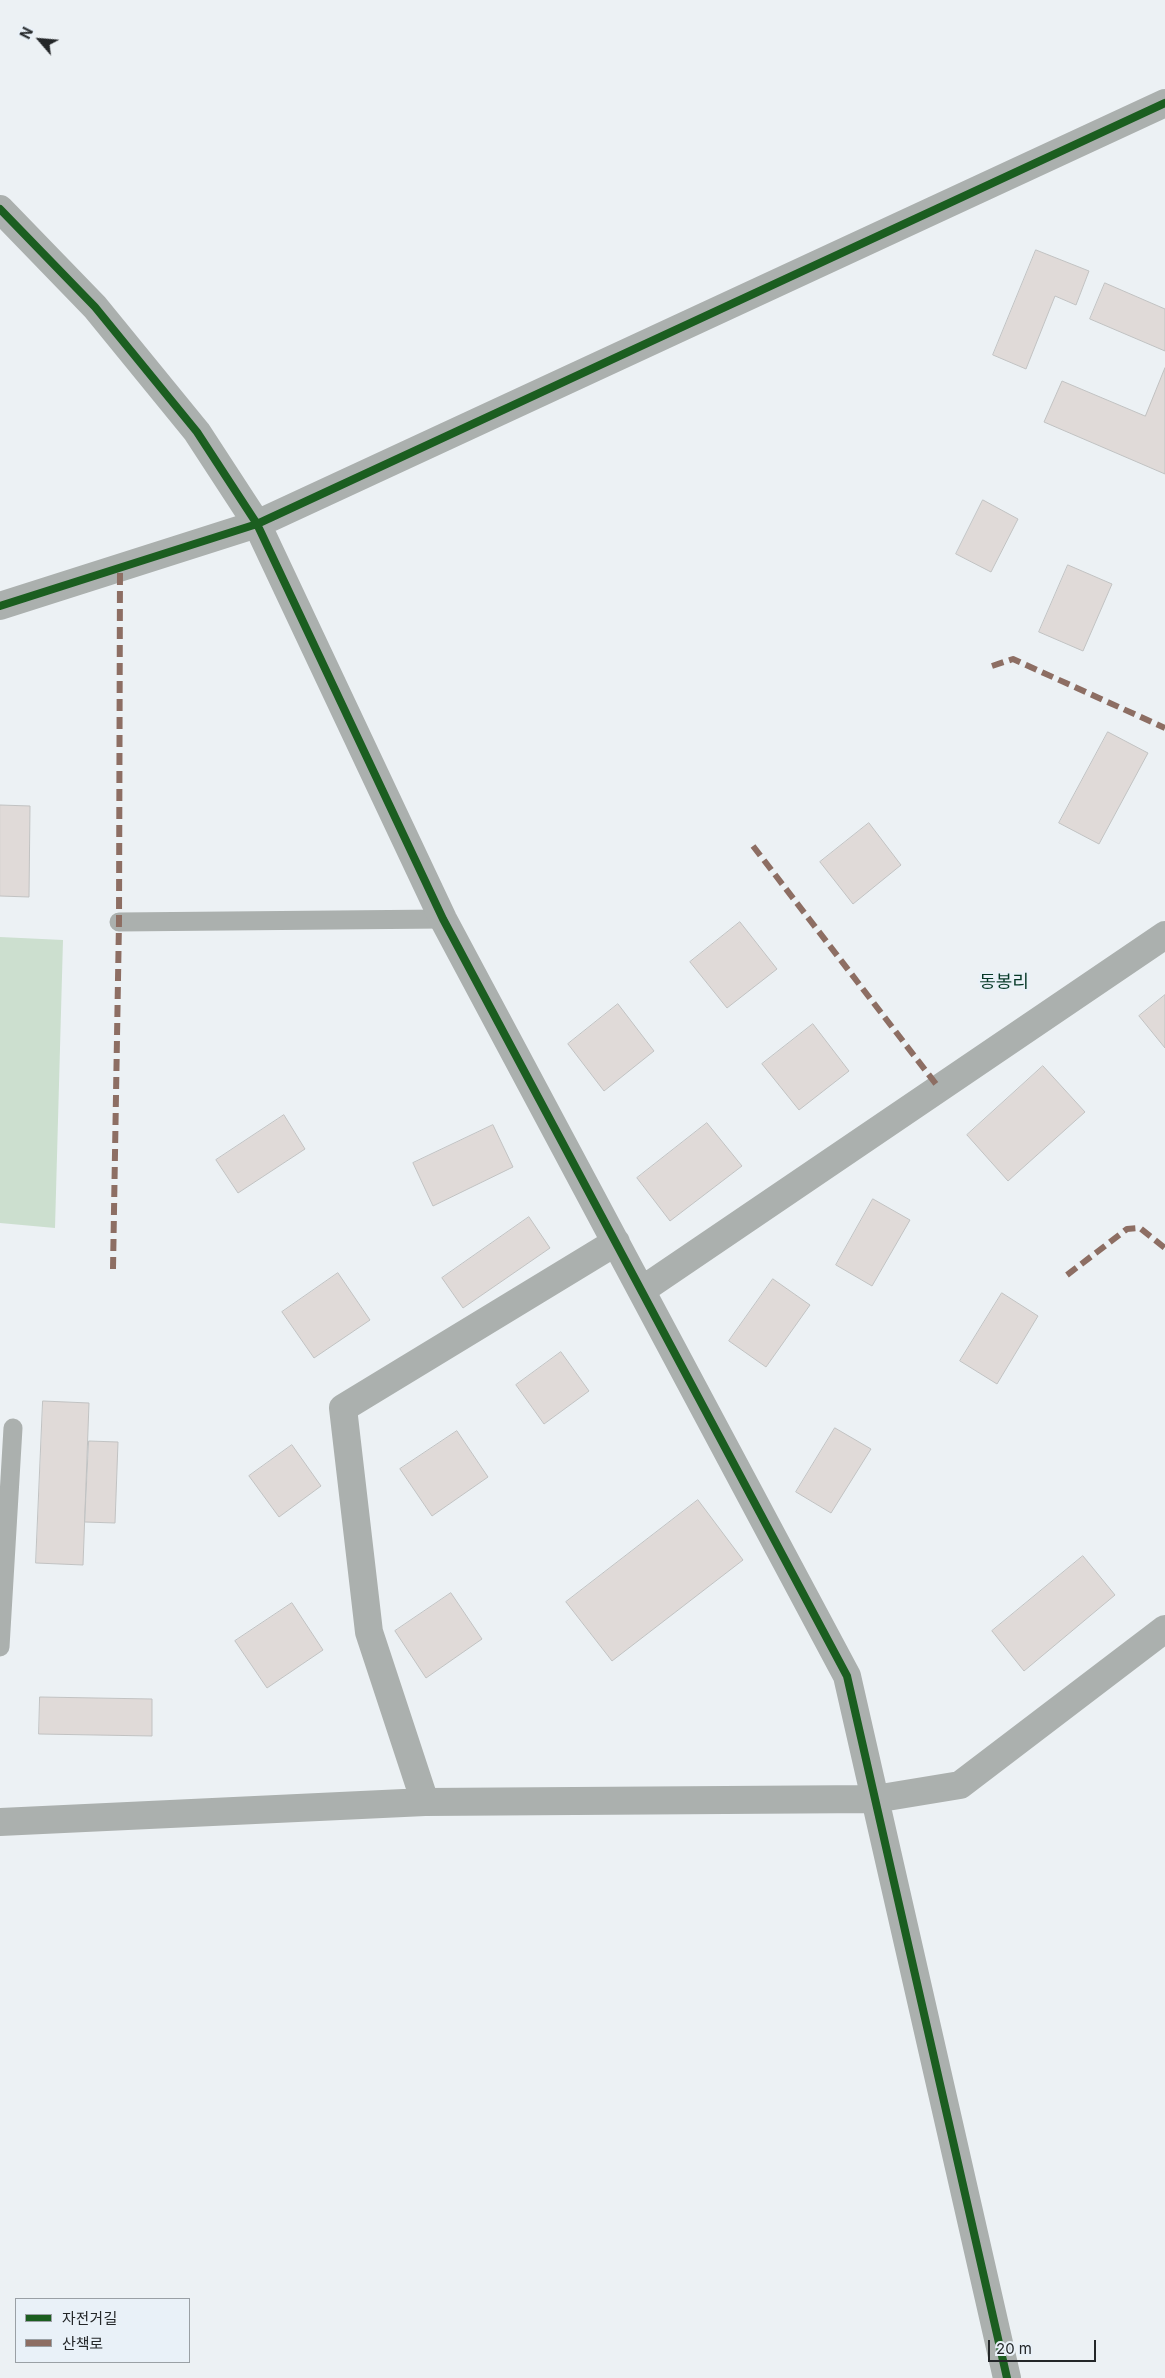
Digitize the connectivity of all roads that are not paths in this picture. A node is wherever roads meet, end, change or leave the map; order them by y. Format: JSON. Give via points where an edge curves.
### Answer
{"nodes":[{"id":1,"x":1165,"y":103,"type":"edge"},
{"id":2,"x":0,"y":209,"type":"edge"},
{"id":3,"x":257,"y":524,"type":"junction"},
{"id":4,"x":0,"y":606,"type":"edge"},
{"id":5,"x":443,"y":919,"type":"junction"},
{"id":6,"x":119,"y":922,"type":"dead end"},
{"id":7,"x":1165,"y":936,"type":"edge"},
{"id":8,"x":616,"y":1242,"type":"junction"},
{"id":9,"x":642,"y":1290,"type":"junction"},
{"id":10,"x":13,"y":1428,"type":"dead end"},
{"id":11,"x":1165,"y":1629,"type":"edge"},
{"id":12,"x":0,"y":1647,"type":"edge"},
{"id":13,"x":875,"y":1799,"type":"junction"},
{"id":14,"x":424,"y":1802,"type":"junction"},
{"id":15,"x":0,"y":1822,"type":"edge"},
{"id":16,"x":1007,"y":2378,"type":"edge"}],
"edges":[{"from":1,"to":3,"type":"street"},
{"from":2,"to":3,"type":"street","via":[[95,307],[185,417]]},
{"from":3,"to":4,"type":"street"},
{"from":3,"to":5,"type":"street"},
{"from":5,"to":6,"type":"lane"},
{"from":5,"to":8,"type":"street"},
{"from":7,"to":9,"type":"street"},
{"from":8,"to":9,"type":"street"},
{"from":8,"to":14,"type":"street","via":[[343,1408],[369,1632]]},
{"from":9,"to":13,"type":"street","via":[[847,1676]]},
{"from":10,"to":12,"type":"lane"},
{"from":11,"to":13,"type":"street","via":[[960,1785]]},
{"from":13,"to":14,"type":"street"},
{"from":13,"to":16,"type":"street"},
{"from":14,"to":15,"type":"street"}]}
